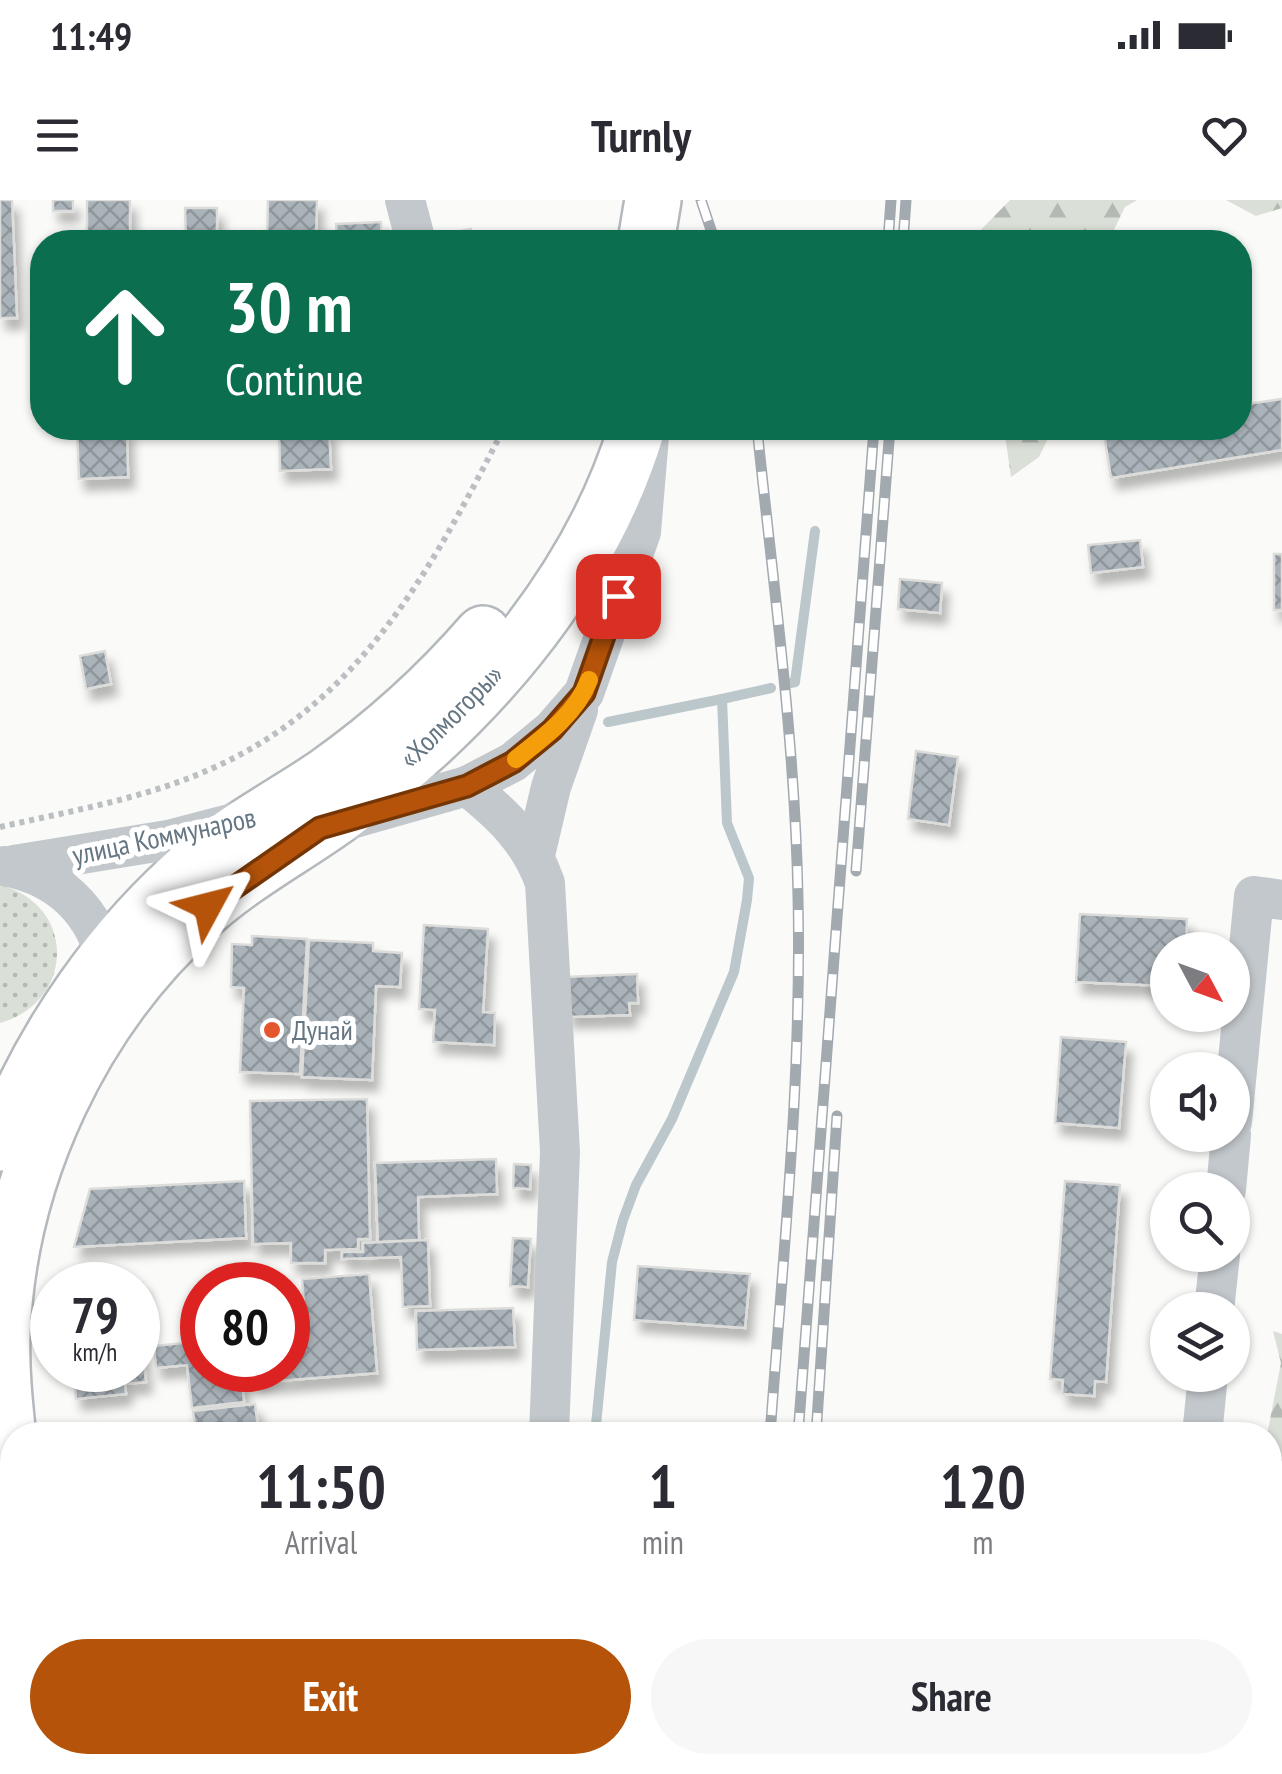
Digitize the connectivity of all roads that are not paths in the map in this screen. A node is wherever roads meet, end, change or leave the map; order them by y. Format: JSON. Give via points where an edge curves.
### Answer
{"nodes":[{"id":1,"x":405,"y":200,"type":"edge"},
{"id":2,"x":653,"y":200,"type":"edge"},
{"id":3,"x":687,"y":200,"type":"edge"},
{"id":4,"x":413,"y":230,"type":"edge"},
{"id":5,"x":648,"y":230,"type":"edge"},
{"id":6,"x":683,"y":230,"type":"edge"},
{"id":7,"x":595,"y":440,"type":"edge"},
{"id":8,"x":632,"y":440,"type":"edge"},
{"id":9,"x":649,"y":440,"type":"edge"},
{"id":10,"x":584,"y":693,"type":"junction"},
{"id":11,"x":467,"y":786,"type":"junction"},
{"id":12,"x":295,"y":820,"type":"junction"},
{"id":13,"x":536,"y":855,"type":"junction"},
{"id":14,"x":2,"y":867,"type":"edge"},
{"id":15,"x":1282,"y":900,"type":"edge"},
{"id":16,"x":107,"y":959,"type":"junction"},
{"id":17,"x":104,"y":1024,"type":"junction"},
{"id":18,"x":1239,"y":1052,"type":"edge"},
{"id":19,"x":19,"y":1064,"type":"edge"},
{"id":20,"x":0,"y":1145,"type":"edge"},
{"id":21,"x":1206,"y":1392,"type":"edge"},
{"id":22,"x":8,"y":1422,"type":"edge"},
{"id":23,"x":550,"y":1422,"type":"edge"},
{"id":24,"x":1203,"y":1422,"type":"edge"}],
"edges":[{"from":1,"to":4,"type":"street"},
{"from":2,"to":5,"type":"highway"},
{"from":3,"to":6,"type":"highway"},
{"from":7,"to":12,"type":"highway","name":"«Холмогоры»","via":[[554,529],[504,610]]},
{"from":8,"to":12,"type":"highway","name":"«Холмогоры»","via":[[590,534],[511,656],[438,736]]},
{"from":9,"to":10,"type":"street","via":[[641,532]]},
{"from":10,"to":11,"type":"street","name":"улица Коммунаров","via":[[513,762]]},
{"from":10,"to":13,"type":"street"},
{"from":11,"to":12,"type":"street","name":"улица Коммунаров"},
{"from":11,"to":13,"type":"street"},
{"from":12,"to":14,"type":"street","name":"улица Коммунаров"},
{"from":12,"to":16,"type":"highway","name":"«Холмогоры»","via":[[202,859]]},
{"from":12,"to":17,"type":"highway","name":"«Холмогоры»","via":[[144,971]]},
{"from":13,"to":23,"type":"street","via":[[545,883],[560,1152]]},
{"from":14,"to":16,"type":"street","via":[[46,878],[76,901]]},
{"from":15,"to":18,"type":"street","via":[[1254,896]]},
{"from":16,"to":17,"type":"street"},
{"from":16,"to":19,"type":"highway","name":"«Холмогоры»"},
{"from":17,"to":19,"type":"street","via":[[81,1044]]},
{"from":17,"to":22,"type":"highway","name":"«Холмогоры»","via":[[45,1134],[14,1238],[2,1335]]},
{"from":19,"to":20,"type":"highway","name":"«Холмогоры»"},
{"from":21,"to":24,"type":"street"}]}
